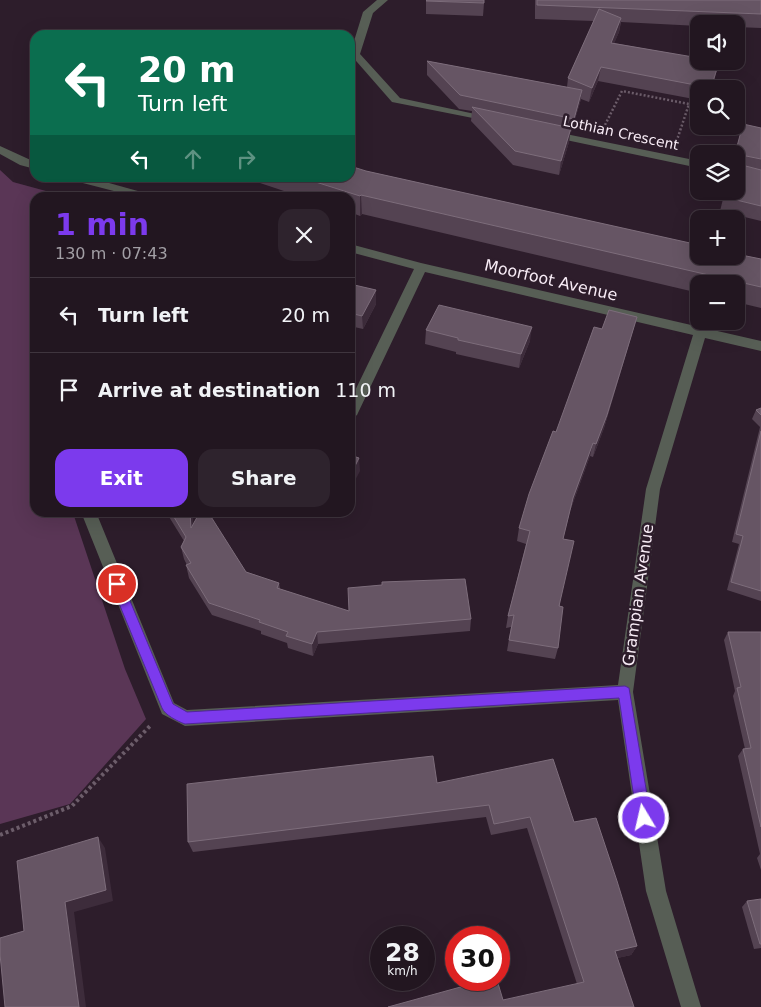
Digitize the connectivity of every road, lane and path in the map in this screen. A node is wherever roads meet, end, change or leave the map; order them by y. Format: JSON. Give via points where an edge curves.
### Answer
{"nodes":[{"id":1,"x":383,"y":0,"type":"edge"},
{"id":2,"x":355,"y":51,"type":"edge"},
{"id":3,"x":355,"y":55,"type":"edge"},
{"id":4,"x":520,"y":127,"type":"edge"},
{"id":5,"x":538,"y":131,"type":"edge"},
{"id":6,"x":596,"y":143,"type":"junction"},
{"id":7,"x":0,"y":150,"type":"edge"},
{"id":8,"x":671,"y":159,"type":"junction"},
{"id":9,"x":690,"y":164,"type":"edge"},
{"id":10,"x":30,"y":165,"type":"edge"},
{"id":11,"x":95,"y":182,"type":"edge"},
{"id":12,"x":134,"y":192,"type":"edge"},
{"id":13,"x":355,"y":249,"type":"edge"},
{"id":14,"x":421,"y":267,"type":"junction"},
{"id":15,"x":700,"y":332,"type":"junction"},
{"id":16,"x":761,"y":346,"type":"edge"},
{"id":17,"x":355,"y":405,"type":"edge"},
{"id":18,"x":90,"y":517,"type":"edge"},
{"id":19,"x":625,"y":692,"type":"junction"},
{"id":20,"x":168,"y":708,"type":"junction"},
{"id":21,"x":0,"y":834,"type":"edge"},
{"id":22,"x":692,"y":1007,"type":"edge"}],
"edges":[{"from":1,"to":2,"type":"street","via":[[368,12]]},
{"from":3,"to":4,"type":"street","via":[[396,100]]},
{"from":5,"to":6,"type":"street","name":"Lothian Crescent"},
{"from":6,"to":8,"type":"street","name":"Lothian Crescent"},
{"from":6,"to":8,"type":"path","via":[[622,91],[689,104]]},
{"from":7,"to":10,"type":"street"},
{"from":8,"to":9,"type":"street","name":"Lothian Crescent"},
{"from":11,"to":12,"type":"street"},
{"from":13,"to":14,"type":"street","name":"Moorfoot Avenue"},
{"from":14,"to":15,"type":"street","name":"Moorfoot Avenue"},
{"from":14,"to":17,"type":"street"},
{"from":15,"to":16,"type":"street","name":"Moorfoot Avenue"},
{"from":15,"to":19,"type":"street","name":"Grampian Avenue","via":[[653,489]]},
{"from":18,"to":20,"type":"street"},
{"from":19,"to":20,"type":"street","via":[[185,718]]},
{"from":19,"to":22,"type":"street","name":"Grampian Avenue","via":[[656,891]]},
{"from":20,"to":21,"type":"path","via":[[72,806]]}]}
